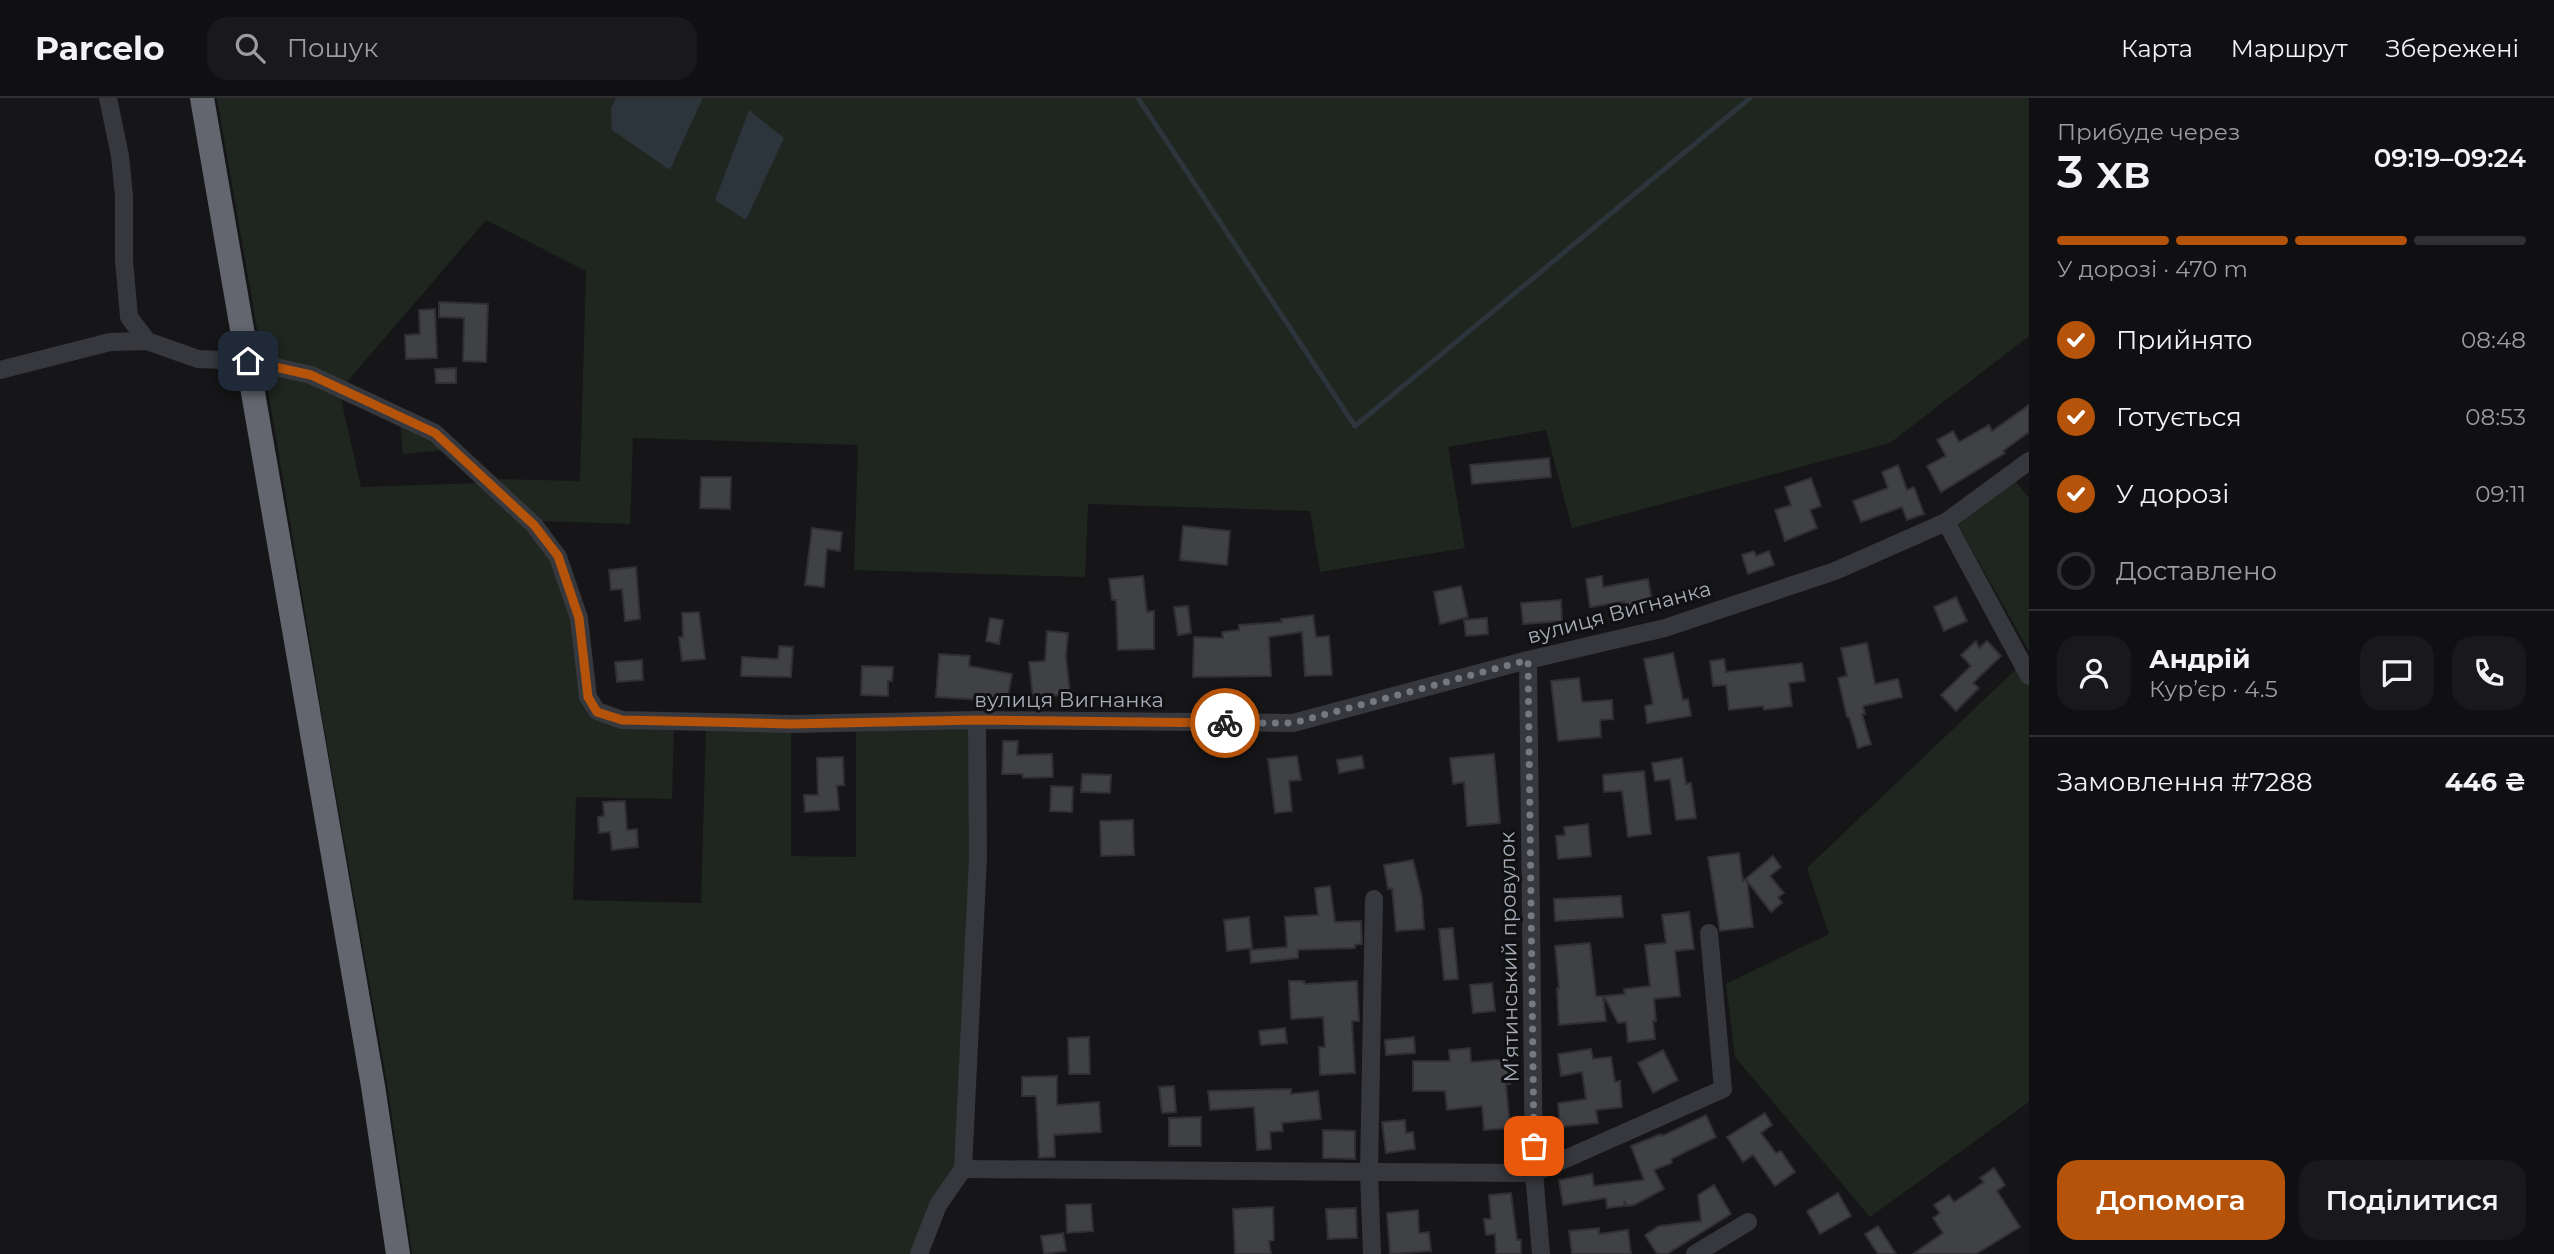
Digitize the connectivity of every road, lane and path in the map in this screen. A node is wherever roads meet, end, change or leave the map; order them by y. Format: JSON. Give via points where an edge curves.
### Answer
{"nodes":[{"id":1,"x":108,"y":98,"type":"edge"},
{"id":2,"x":202,"y":98,"type":"edge"},
{"id":3,"x":146,"y":341,"type":"junction"},
{"id":4,"x":248,"y":361,"type":"junction"},
{"id":5,"x":0,"y":370,"type":"edge"},
{"id":6,"x":2029,"y":461,"type":"edge"},
{"id":7,"x":1946,"y":522,"type":"junction"},
{"id":8,"x":1528,"y":660,"type":"junction"},
{"id":9,"x":2029,"y":676,"type":"edge"},
{"id":10,"x":977,"y":720,"type":"junction"},
{"id":11,"x":1374,"y":899,"type":"dead end"},
{"id":12,"x":1709,"y":933,"type":"dead end"},
{"id":13,"x":963,"y":1169,"type":"junction"},
{"id":14,"x":1369,"y":1173,"type":"junction"},
{"id":15,"x":1534,"y":1173,"type":"junction"},
{"id":16,"x":1748,"y":1222,"type":"dead end"},
{"id":17,"x":398,"y":1254,"type":"edge"},
{"id":18,"x":919,"y":1254,"type":"edge"},
{"id":19,"x":1372,"y":1254,"type":"edge"},
{"id":20,"x":1541,"y":1254,"type":"edge"},
{"id":21,"x":1695,"y":1254,"type":"edge"}],
"edges":[{"from":1,"to":3,"type":"street","via":[[124,196],[129,317]]},
{"from":2,"to":4,"type":"highway"},
{"from":3,"to":4,"type":"street","name":"вулиця Вигнанка","via":[[198,359]]},
{"from":3,"to":5,"type":"street","via":[[110,342]]},
{"from":4,"to":10,"type":"street","name":"вулиця Вигнанка","via":[[311,375],[435,433],[534,525],[558,556],[579,618],[588,697],[597,712],[622,720]]},
{"from":4,"to":17,"type":"highway"},
{"from":6,"to":7,"type":"street","name":"вулиця Вигнанка"},
{"from":7,"to":8,"type":"street","name":"вулиця Вигнанка","via":[[1835,571],[1665,628]]},
{"from":7,"to":9,"type":"street"},
{"from":8,"to":10,"type":"street","name":"вулиця Вигнанка","via":[[1293,723]]},
{"from":8,"to":15,"type":"street","name":"Мʼятинський провулок"},
{"from":10,"to":13,"type":"street","via":[[978,858]]},
{"from":11,"to":14,"type":"street"},
{"from":12,"to":15,"type":"street","via":[[1723,1089]]},
{"from":13,"to":14,"type":"street"},
{"from":13,"to":18,"type":"street","via":[[939,1205]]},
{"from":14,"to":15,"type":"street"},
{"from":14,"to":19,"type":"street"},
{"from":15,"to":20,"type":"street","name":"Мʼятинський провулок"},
{"from":16,"to":21,"type":"street"}]}
